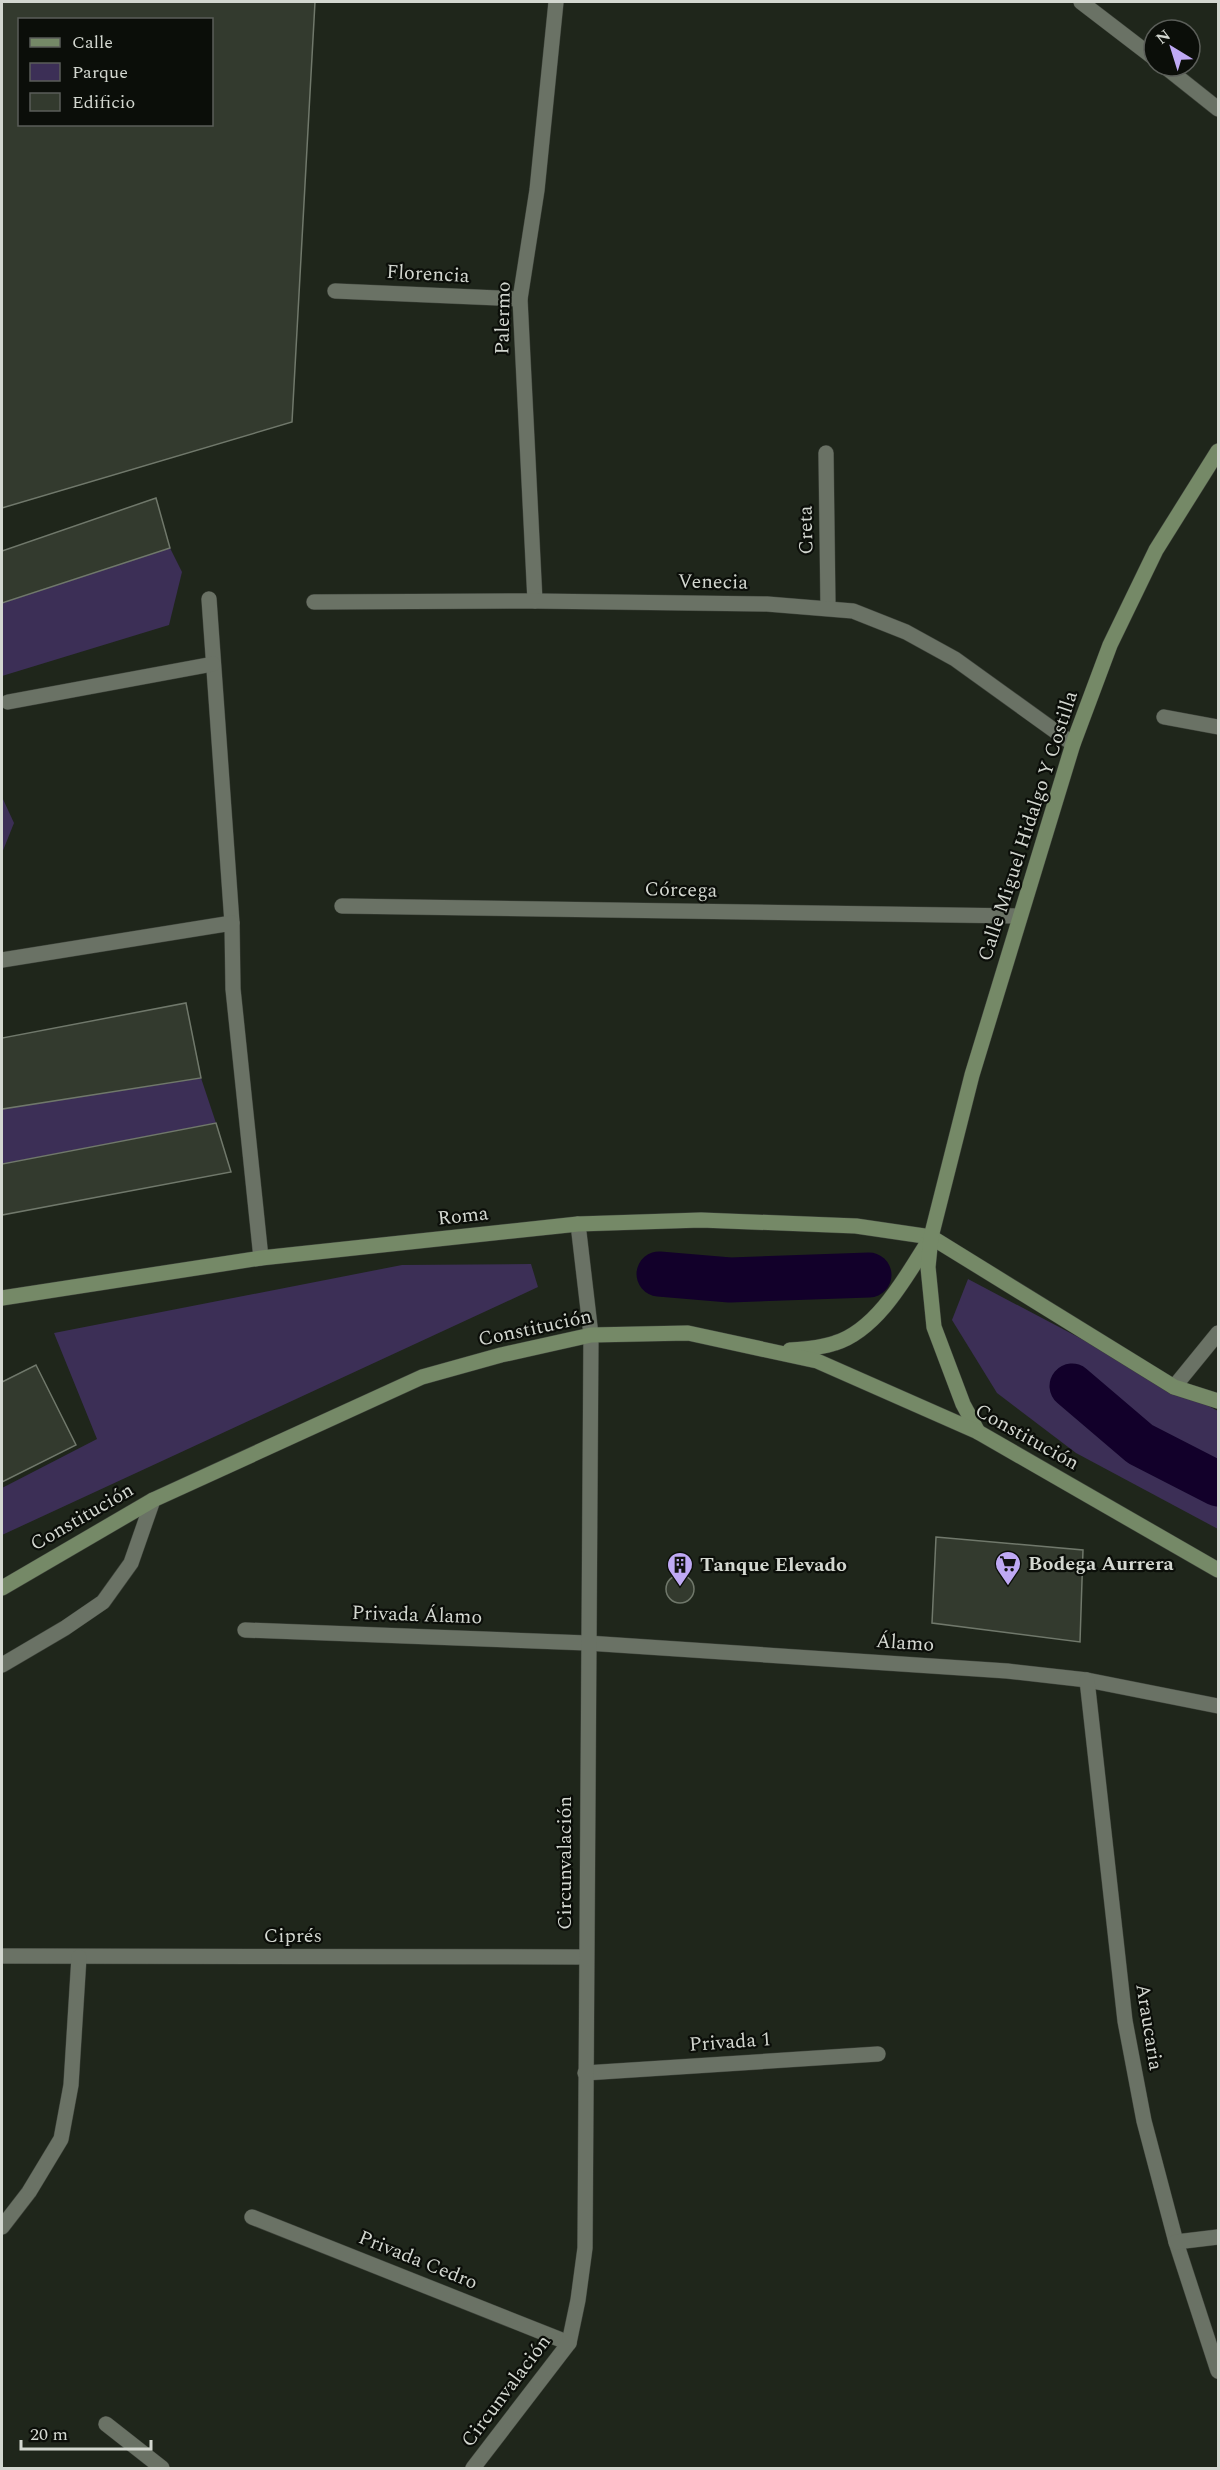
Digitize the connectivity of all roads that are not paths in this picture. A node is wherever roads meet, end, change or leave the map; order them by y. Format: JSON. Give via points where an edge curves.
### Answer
{"nodes":[{"id":1,"x":556,"y":2,"type":"edge"},
{"id":2,"x":1082,"y":2,"type":"edge"},
{"id":3,"x":1142,"y":49,"type":"edge"},
{"id":4,"x":1179,"y":78,"type":"edge"},
{"id":5,"x":1218,"y":109,"type":"edge"},
{"id":6,"x":335,"y":291,"type":"dead end"},
{"id":7,"x":520,"y":299,"type":"junction"},
{"id":8,"x":826,"y":453,"type":"dead end"},
{"id":9,"x":1216,"y":460,"type":"edge"},
{"id":10,"x":209,"y":599,"type":"dead end"},
{"id":11,"x":535,"y":601,"type":"junction"},
{"id":12,"x":314,"y":602,"type":"dead end"},
{"id":13,"x":828,"y":607,"type":"junction"},
{"id":14,"x":213,"y":664,"type":"junction"},
{"id":15,"x":8,"y":702,"type":"dead end"},
{"id":16,"x":1164,"y":717,"type":"dead end"},
{"id":17,"x":1218,"y":728,"type":"edge"},
{"id":18,"x":1073,"y":744,"type":"junction"},
{"id":19,"x":342,"y":906,"type":"dead end"},
{"id":20,"x":1020,"y":916,"type":"junction"},
{"id":21,"x":232,"y":923,"type":"junction"},
{"id":22,"x":2,"y":960,"type":"edge"},
{"id":23,"x":578,"y":1224,"type":"junction"},
{"id":24,"x":931,"y":1237,"type":"junction"},
{"id":25,"x":261,"y":1258,"type":"junction"},
{"id":26,"x":2,"y":1298,"type":"edge"},
{"id":27,"x":1218,"y":1333,"type":"edge"},
{"id":28,"x":591,"y":1335,"type":"junction"},
{"id":29,"x":778,"y":1351,"type":"junction"},
{"id":30,"x":1174,"y":1387,"type":"junction"},
{"id":31,"x":1218,"y":1401,"type":"edge"},
{"id":32,"x":978,"y":1432,"type":"junction"},
{"id":33,"x":153,"y":1500,"type":"junction"},
{"id":34,"x":1218,"y":1570,"type":"edge"},
{"id":35,"x":2,"y":1588,"type":"edge"},
{"id":36,"x":244,"y":1630,"type":"dead end"},
{"id":37,"x":587,"y":1643,"type":"junction"},
{"id":38,"x":2,"y":1665,"type":"edge"},
{"id":39,"x":1087,"y":1680,"type":"junction"},
{"id":40,"x":1218,"y":1706,"type":"edge"},
{"id":41,"x":2,"y":1956,"type":"edge"},
{"id":42,"x":79,"y":1957,"type":"junction"},
{"id":43,"x":585,"y":1957,"type":"junction"},
{"id":44,"x":878,"y":2054,"type":"dead end"},
{"id":45,"x":585,"y":2073,"type":"junction"},
{"id":46,"x":252,"y":2217,"type":"dead end"},
{"id":47,"x":2,"y":2227,"type":"edge"},
{"id":48,"x":1218,"y":2237,"type":"edge"},
{"id":49,"x":1176,"y":2242,"type":"junction"},
{"id":50,"x":569,"y":2343,"type":"junction"},
{"id":51,"x":1218,"y":2371,"type":"edge"},
{"id":52,"x":106,"y":2424,"type":"dead end"},
{"id":53,"x":162,"y":2469,"type":"edge"},
{"id":54,"x":473,"y":2469,"type":"edge"}],
"edges":[{"from":1,"to":7,"type":"street","name":"Palermo","via":[[537,190]]},
{"from":2,"to":3,"type":"street"},
{"from":4,"to":5,"type":"street"},
{"from":6,"to":7,"type":"street","name":"Florencia"},
{"from":7,"to":11,"type":"street","name":"Palermo"},
{"from":8,"to":13,"type":"street","name":"Creta"},
{"from":9,"to":18,"type":"street","name":"Calle Miguel Hidalgo Y Costilla","via":[[1156,549],[1110,645]]},
{"from":10,"to":14,"type":"street"},
{"from":11,"to":12,"type":"street","name":"Venecia"},
{"from":11,"to":13,"type":"street","name":"Venecia"},
{"from":13,"to":18,"type":"street","name":"Venecia","via":[[853,610],[955,659]]},
{"from":14,"to":15,"type":"street"},
{"from":14,"to":21,"type":"street"},
{"from":16,"to":17,"type":"street"},
{"from":18,"to":20,"type":"street","name":"Calle Miguel Hidalgo Y Costilla"},
{"from":19,"to":20,"type":"street","name":"Córcega"},
{"from":20,"to":24,"type":"street","name":"Calle Miguel Hidalgo Y Costilla","via":[[972,1075]]},
{"from":21,"to":22,"type":"street"},
{"from":21,"to":25,"type":"street","via":[[233,989]]},
{"from":23,"to":24,"type":"street","name":"Roma","via":[[785,1222],[856,1226]]},
{"from":23,"to":25,"type":"street","name":"Roma"},
{"from":23,"to":28,"type":"street","name":"Circunvalación"},
{"from":24,"to":29,"type":"street","via":[[907,1275],[859,1330],[837,1343]]},
{"from":24,"to":30,"type":"street"},
{"from":24,"to":32,"type":"street","via":[[928,1267],[934,1328]]},
{"from":25,"to":26,"type":"street","name":"Roma"},
{"from":27,"to":30,"type":"street"},
{"from":28,"to":29,"type":"street","name":"Constitución","via":[[688,1333]]},
{"from":28,"to":33,"type":"street","name":"Constitución","via":[[422,1377]]},
{"from":28,"to":37,"type":"street","name":"Circunvalación"},
{"from":29,"to":32,"type":"street","name":"Constitución","via":[[818,1361]]},
{"from":30,"to":31,"type":"street"},
{"from":32,"to":34,"type":"street","name":"Constitución"},
{"from":33,"to":35,"type":"street","name":"Constitución"},
{"from":33,"to":38,"type":"street","via":[[131,1563],[103,1602]]},
{"from":36,"to":37,"type":"street","name":"Privada Álamo"},
{"from":37,"to":39,"type":"street","name":"Álamo","via":[[1007,1671]]},
{"from":37,"to":43,"type":"street","name":"Circunvalación"},
{"from":39,"to":40,"type":"street","name":"Álamo"},
{"from":39,"to":49,"type":"street","name":"Araucaria","via":[[1125,2021],[1144,2121]]},
{"from":41,"to":42,"type":"street","name":"Ciprés"},
{"from":42,"to":43,"type":"street","name":"Ciprés"},
{"from":42,"to":47,"type":"street","via":[[71,2085],[61,2139]]},
{"from":43,"to":45,"type":"street","name":"Circunvalación"},
{"from":44,"to":45,"type":"street","name":"Privada 1"},
{"from":45,"to":50,"type":"street","name":"Circunvalación","via":[[585,2248]]},
{"from":46,"to":50,"type":"street","name":"Privada Cedro"},
{"from":48,"to":49,"type":"street"},
{"from":49,"to":51,"type":"street","name":"Araucaria"},
{"from":50,"to":54,"type":"street","name":"Circunvalación"},
{"from":52,"to":53,"type":"street"}]}
